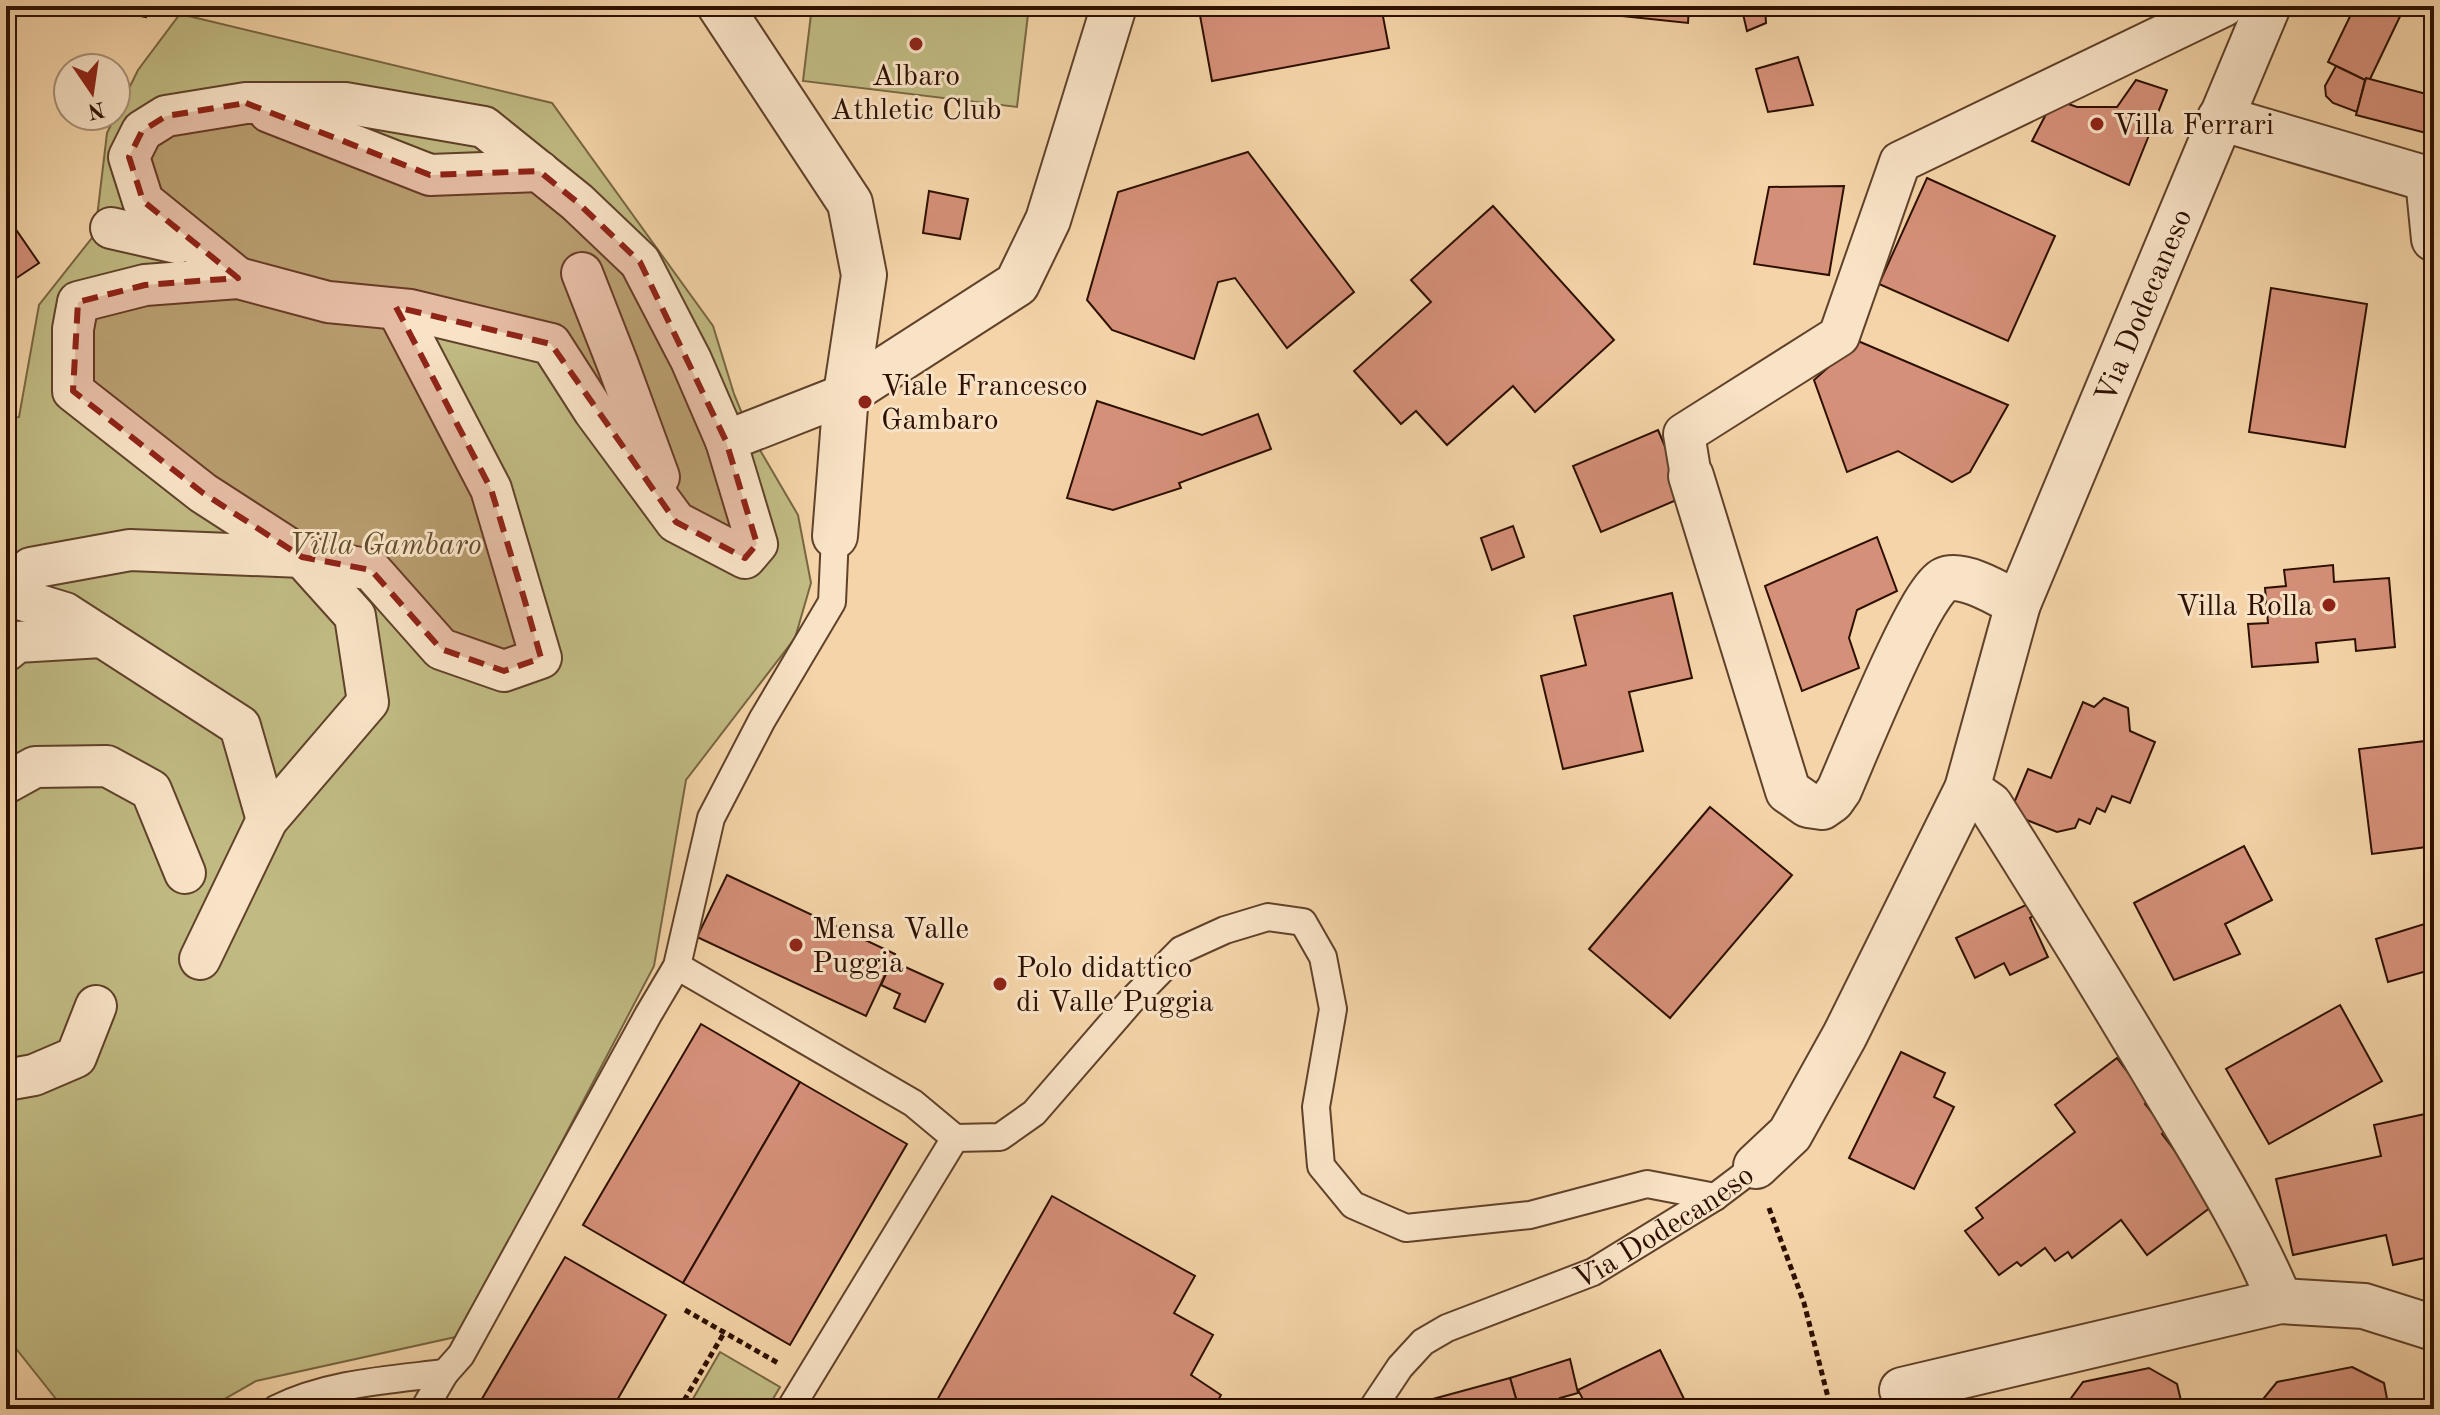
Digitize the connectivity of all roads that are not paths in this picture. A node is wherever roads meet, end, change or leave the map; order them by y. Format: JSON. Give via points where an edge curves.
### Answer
{"nodes":[{"id":1,"x":720,"y":6,"type":"edge"},
{"id":2,"x":1114,"y":6,"type":"edge"},
{"id":3,"x":2224,"y":6,"type":"edge"},
{"id":4,"x":2268,"y":6,"type":"edge"},
{"id":5,"x":246,"y":103,"type":"junction"},
{"id":6,"x":2220,"y":118,"type":"junction"},
{"id":7,"x":539,"y":171,"type":"junction"},
{"id":8,"x":2431,"y":180,"type":"edge"},
{"id":9,"x":111,"y":228,"type":"dead end"},
{"id":10,"x":2434,"y":239,"type":"edge"},
{"id":11,"x":177,"y":243,"type":"dead end"},
{"id":12,"x":582,"y":273,"type":"dead end"},
{"id":13,"x":238,"y":278,"type":"junction"},
{"id":14,"x":397,"y":309,"type":"junction"},
{"id":15,"x":846,"y":394,"type":"junction"},
{"id":16,"x":726,"y":441,"type":"junction"},
{"id":17,"x":1691,"y":476,"type":"joint"},
{"id":18,"x":676,"y":522,"type":"junction"},
{"id":19,"x":835,"y":536,"type":"joint"},
{"id":20,"x":302,"y":557,"type":"junction"},
{"id":21,"x":2018,"y":604,"type":"junction"},
{"id":22,"x":102,"y":637,"type":"junction"},
{"id":23,"x":6,"y":651,"type":"edge"},
{"id":24,"x":6,"y":783,"type":"edge"},
{"id":25,"x":1967,"y":789,"type":"junction"},
{"id":26,"x":267,"y":820,"type":"junction"},
{"id":27,"x":185,"y":873,"type":"dead end"},
{"id":28,"x":200,"y":959,"type":"dead end"},
{"id":29,"x":677,"y":966,"type":"junction"},
{"id":30,"x":96,"y":1006,"type":"dead end"},
{"id":31,"x":6,"y":1080,"type":"edge"},
{"id":32,"x":955,"y":1138,"type":"junction"},
{"id":33,"x":1762,"y":1184,"type":"joint"},
{"id":34,"x":1715,"y":1197,"type":"junction"},
{"id":35,"x":2280,"y":1301,"type":"junction"},
{"id":36,"x":2434,"y":1328,"type":"edge"},
{"id":37,"x":445,"y":1373,"type":"junction"},
{"id":38,"x":1902,"y":1390,"type":"dead end"},
{"id":39,"x":276,"y":1409,"type":"edge"},
{"id":40,"x":424,"y":1409,"type":"edge"},
{"id":41,"x":790,"y":1409,"type":"edge"},
{"id":42,"x":1372,"y":1409,"type":"edge"}],
"edges":[{"from":1,"to":15,"type":"street","via":[[850,203],[864,275]]},
{"from":2,"to":15,"type":"street","via":[[1048,220],[1017,284]]},
{"from":3,"to":17,"type":"street","via":[[1900,162],[1839,336],[1684,434]]},
{"from":4,"to":6,"type":"street","name":"Via Dodecaneso"},
{"from":5,"to":7,"type":"street","via":[[430,175]]},
{"from":5,"to":7,"type":"street","via":[[345,103],[484,127]]},
{"from":5,"to":13,"type":"street","via":[[166,116],[142,131],[129,157],[143,201]]},
{"from":6,"to":8,"type":"street"},
{"from":6,"to":21,"type":"street","name":"Via Dodecaneso"},
{"from":7,"to":16,"type":"street","via":[[640,262]]},
{"from":8,"to":10,"type":"street"},
{"from":9,"to":11,"type":"street"},
{"from":12,"to":18,"type":"street"},
{"from":13,"to":14,"type":"street","via":[[328,302]]},
{"from":13,"to":20,"type":"street","via":[[145,285],[78,302],[73,391],[203,493]]},
{"from":14,"to":18,"type":"street","via":[[551,344]]},
{"from":14,"to":20,"type":"street","via":[[491,489],[541,658],[504,671],[441,649],[371,570]]},
{"from":15,"to":16,"type":"street"},
{"from":15,"to":19,"type":"street"},
{"from":16,"to":18,"type":"street","via":[[757,544],[745,558]]},
{"from":17,"to":21,"type":"street","via":[[1788,791],[1808,805],[1822,807],[1839,790],[1932,589],[1945,579],[1963,578]]},
{"from":19,"to":29,"type":"lane","via":[[832,602],[711,818]]},
{"from":20,"to":22,"type":"street","via":[[130,550],[31,568],[19,599],[65,613]]},
{"from":20,"to":26,"type":"street","via":[[355,616],[368,702]]},
{"from":21,"to":25,"type":"street","name":"Via Dodecaneso"},
{"from":22,"to":23,"type":"street","via":[[17,642]]},
{"from":22,"to":26,"type":"street","via":[[240,726]]},
{"from":24,"to":27,"type":"street","via":[[35,767],[107,766],[151,790]]},
{"from":25,"to":33,"type":"street","name":"Via Dodecaneso","via":[[1845,1035]]},
{"from":25,"to":35,"type":"street","via":[[1990,805],[2087,959],[2227,1195]]},
{"from":26,"to":28,"type":"street"},
{"from":29,"to":32,"type":"lane","via":[[913,1103]]},
{"from":29,"to":37,"type":"lane","via":[[461,1355]]},
{"from":30,"to":31,"type":"street","via":[[76,1057]]},
{"from":32,"to":34,"type":"lane","via":[[1000,1137],[1034,1113],[1181,950],[1268,917],[1303,922],[1323,957],[1333,1009],[1316,1107],[1321,1166],[1353,1205],[1406,1228],[1530,1215],[1647,1184]]},
{"from":32,"to":41,"type":"lane"},
{"from":33,"to":34,"type":"lane","name":"Via Dodecaneso"},
{"from":34,"to":42,"type":"lane","name":"Via Dodecaneso","via":[[1593,1272],[1423,1342]]},
{"from":35,"to":36,"type":"street","via":[[2364,1306]]},
{"from":35,"to":38,"type":"street"},
{"from":37,"to":39,"type":"lane","via":[[359,1383],[300,1397]]},
{"from":37,"to":40,"type":"lane"}]}
